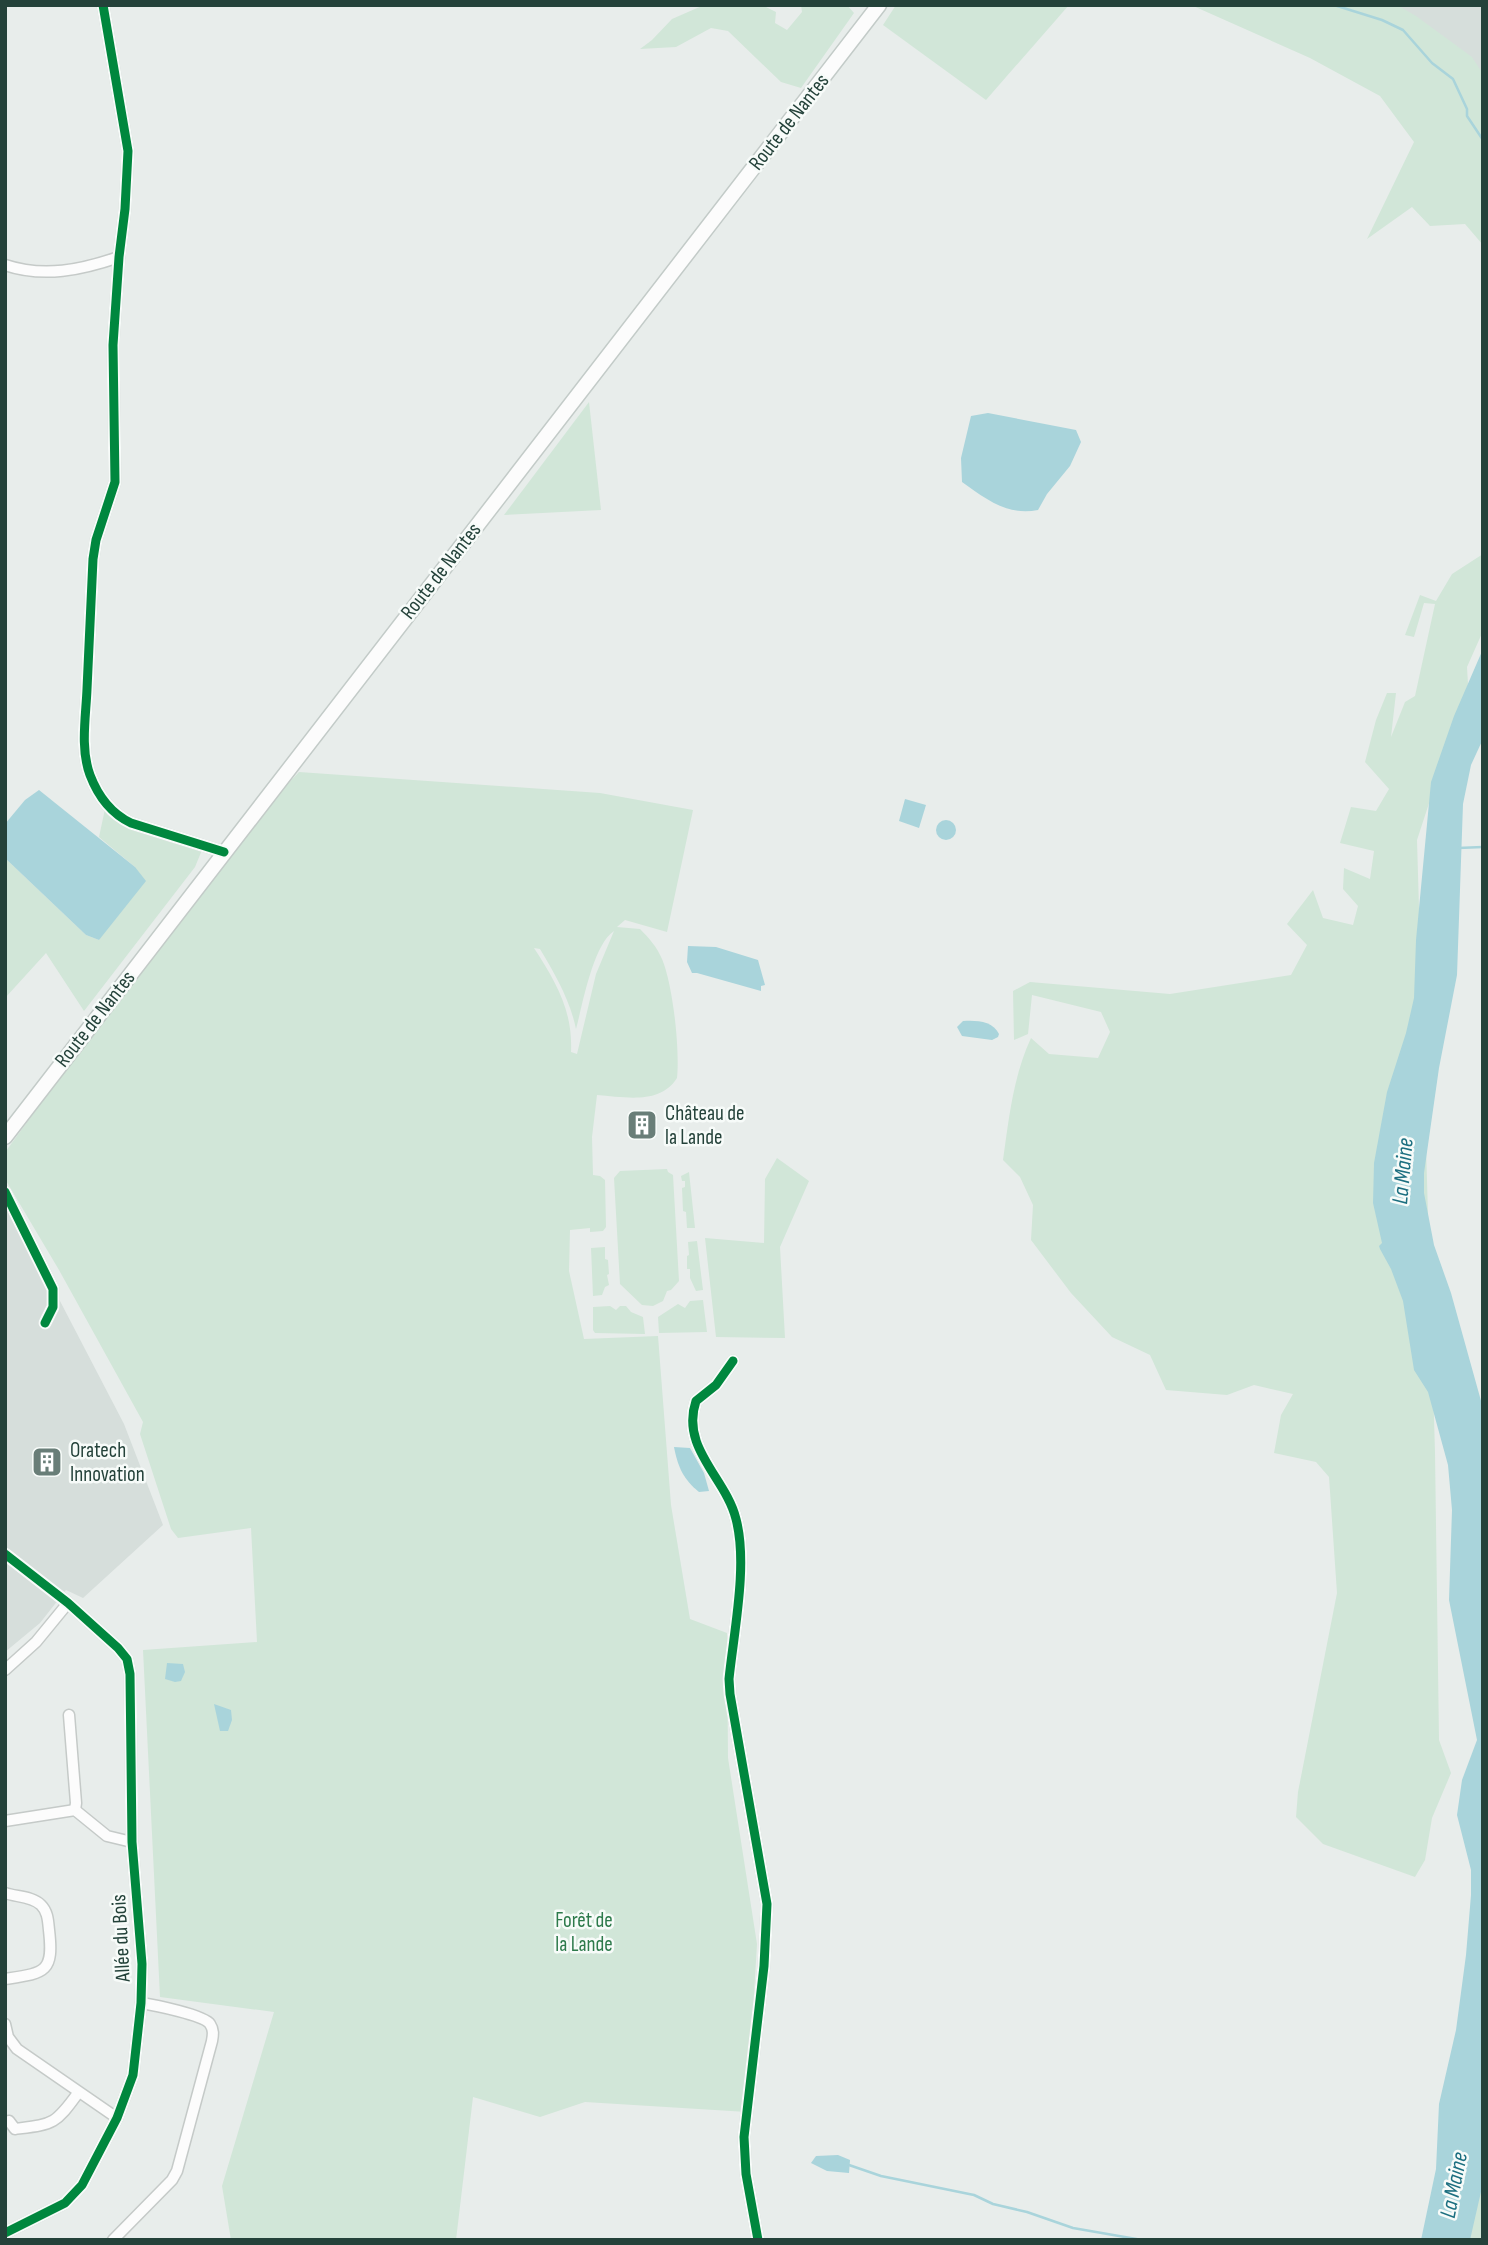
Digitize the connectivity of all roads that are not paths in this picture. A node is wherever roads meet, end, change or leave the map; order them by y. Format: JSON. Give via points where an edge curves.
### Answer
{"nodes":[{"id":1,"x":103,"y":5,"type":"edge"},
{"id":2,"x":879,"y":5,"type":"edge"},
{"id":3,"x":119,"y":257,"type":"junction"},
{"id":4,"x":6,"y":264,"type":"edge"},
{"id":5,"x":224,"y":852,"type":"junction"},
{"id":6,"x":5,"y":1137,"type":"edge"},
{"id":7,"x":5,"y":1192,"type":"edge"},
{"id":8,"x":45,"y":1323,"type":"dead end"},
{"id":9,"x":733,"y":1361,"type":"dead end"},
{"id":10,"x":5,"y":1554,"type":"edge"},
{"id":11,"x":71,"y":1606,"type":"junction"},
{"id":12,"x":5,"y":1671,"type":"edge"},
{"id":13,"x":69,"y":1715,"type":"dead end"},
{"id":14,"x":75,"y":1810,"type":"junction"},
{"id":15,"x":5,"y":1821,"type":"edge"},
{"id":16,"x":132,"y":1842,"type":"junction"},
{"id":17,"x":5,"y":1893,"type":"edge"},
{"id":18,"x":5,"y":1979,"type":"edge"},
{"id":19,"x":141,"y":2003,"type":"junction"},
{"id":20,"x":5,"y":2024,"type":"edge"},
{"id":21,"x":78,"y":2093,"type":"junction"},
{"id":22,"x":117,"y":2118,"type":"junction"},
{"id":23,"x":9,"y":2121,"type":"dead end"},
{"id":24,"x":5,"y":2233,"type":"edge"},
{"id":25,"x":113,"y":2240,"type":"edge"},
{"id":26,"x":758,"y":2240,"type":"edge"}],
"edges":[{"from":1,"to":3,"type":"street","via":[[128,151]]},
{"from":2,"to":5,"type":"main road","name":"Route de Nantes"},
{"from":3,"to":4,"type":"street","via":[[55,273],[22,271]]},
{"from":3,"to":5,"type":"street","via":[[113,345],[115,482],[93,559],[87,761],[97,788],[116,816]]},
{"from":5,"to":6,"type":"main road","name":"Route de Nantes"},
{"from":7,"to":8,"type":"street","via":[[53,1289],[53,1307]]},
{"from":9,"to":26,"type":"street","via":[[716,1385],[698,1399],[693,1424],[696,1444],[730,1502],[740,1534],[730,1694],[767,1903],[744,2137]]},
{"from":10,"to":11,"type":"street","name":"Allée du Bois"},
{"from":11,"to":12,"type":"street"},
{"from":11,"to":16,"type":"street","name":"Allée du Bois","via":[[127,1659]]},
{"from":13,"to":14,"type":"street"},
{"from":14,"to":15,"type":"street"},
{"from":14,"to":16,"type":"street","via":[[107,1836]]},
{"from":16,"to":19,"type":"street","name":"Allée du Bois"},
{"from":17,"to":18,"type":"street","via":[[43,1907],[51,1951],[50,1961],[37,1974]]},
{"from":19,"to":22,"type":"street","name":"Allée du Bois","via":[[133,2075]]},
{"from":19,"to":25,"type":"street","via":[[206,2020],[213,2030],[212,2041],[177,2171]]},
{"from":20,"to":21,"type":"street","via":[[17,2049]]},
{"from":21,"to":22,"type":"street"},
{"from":21,"to":23,"type":"street","via":[[49,2124],[15,2129]]},
{"from":22,"to":24,"type":"street","name":"Allée du Bois","via":[[82,2185],[65,2203]]}]}
